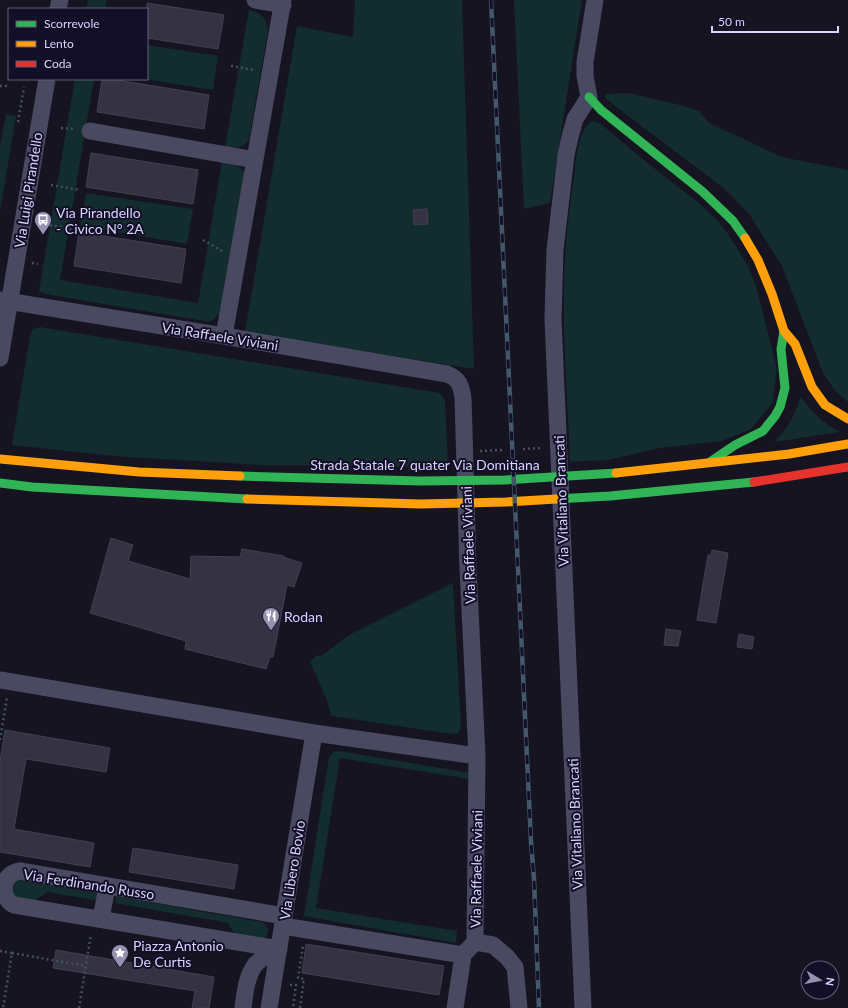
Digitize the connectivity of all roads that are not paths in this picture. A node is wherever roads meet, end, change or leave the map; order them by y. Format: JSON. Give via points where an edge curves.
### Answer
{"nodes":[{"id":1,"x":255,"y":0,"type":"edge"},
{"id":2,"x":595,"y":0,"type":"edge"},
{"id":3,"x":283,"y":2,"type":"edge"},
{"id":4,"x":47,"y":80,"type":"edge"},
{"id":5,"x":589,"y":97,"type":"junction"},
{"id":6,"x":90,"y":131,"type":"dead end"},
{"id":7,"x":255,"y":160,"type":"junction"},
{"id":8,"x":5,"y":301,"type":"edge"},
{"id":9,"x":784,"y":331,"type":"junction"},
{"id":10,"x":224,"y":336,"type":"junction"},
{"id":11,"x":0,"y":358,"type":"edge"},
{"id":12,"x":848,"y":419,"type":"edge"},
{"id":13,"x":848,"y":444,"type":"edge"},
{"id":14,"x":0,"y":459,"type":"edge"},
{"id":15,"x":708,"y":464,"type":"junction"},
{"id":16,"x":848,"y":466,"type":"edge"},
{"id":17,"x":0,"y":483,"type":"edge"},
{"id":18,"x":4,"y":686,"type":"edge"},
{"id":19,"x":314,"y":733,"type":"junction"},
{"id":20,"x":477,"y":756,"type":"junction"},
{"id":21,"x":107,"y":887,"type":"junction"},
{"id":22,"x":98,"y":919,"type":"junction"},
{"id":23,"x":283,"y":921,"type":"junction"},
{"id":24,"x":475,"y":942,"type":"junction"},
{"id":25,"x":279,"y":949,"type":"junction"},
{"id":26,"x":463,"y":955,"type":"junction"},
{"id":27,"x":243,"y":1008,"type":"edge"},
{"id":28,"x":269,"y":1008,"type":"edge"},
{"id":29,"x":455,"y":1008,"type":"edge"},
{"id":30,"x":519,"y":1008,"type":"edge"},
{"id":31,"x":583,"y":1008,"type":"edge"}],
"edges":[{"from":1,"to":3,"type":"street"},
{"from":2,"to":5,"type":"street","via":[[585,62]]},
{"from":3,"to":7,"type":"street"},
{"from":4,"to":8,"type":"street","name":"Via Luigi Pirandello"},
{"from":5,"to":9,"type":"highway","via":[[601,110],[703,192],[733,221],[758,260]]},
{"from":5,"to":31,"type":"street","name":"Via Vitaliano Brancati","via":[[575,119],[566,155],[553,292]]},
{"from":6,"to":7,"type":"street"},
{"from":7,"to":10,"type":"street"},
{"from":8,"to":10,"type":"street","name":"Via Raffaele Viviani"},
{"from":8,"to":11,"type":"street","name":"Via Luigi Pirandello"},
{"from":9,"to":12,"type":"highway","via":[[795,344],[805,372],[819,397],[825,405]]},
{"from":9,"to":15,"type":"highway","via":[[781,349],[785,388],[775,416],[762,431],[735,445]]},
{"from":10,"to":20,"type":"street","name":"Via Raffaele Viviani","via":[[447,374],[459,382],[463,398]]},
{"from":13,"to":15,"type":"highway","name":"Strada Statale 7 quater Via Domitiana"},
{"from":14,"to":15,"type":"highway","name":"Strada Statale 7 quater Via Domitiana","via":[[147,472],[420,481],[505,480],[608,474]]},
{"from":16,"to":17,"type":"highway","via":[[752,482],[610,496],[421,504],[214,498]]},
{"from":18,"to":19,"type":"street"},
{"from":19,"to":20,"type":"street"},
{"from":19,"to":23,"type":"street","name":"Via Libero Bovio"},
{"from":20,"to":24,"type":"street","name":"Via Raffaele Viviani"},
{"from":21,"to":22,"type":"street"},
{"from":21,"to":22,"type":"street","name":"Via Ferdinando Russo","via":[[20,871],[9,875],[2,883],[2,896],[9,904]]},
{"from":21,"to":23,"type":"street","name":"Via Ferdinando Russo"},
{"from":22,"to":25,"type":"street","name":"Via Ferdinando Russo"},
{"from":23,"to":25,"type":"street","name":"Via Libero Bovio"},
{"from":23,"to":26,"type":"street","name":"Via Ferdinando Russo"},
{"from":24,"to":26,"type":"street","name":"Via Raffaele Viviani"},
{"from":24,"to":30,"type":"street","via":[[493,945],[515,967]]},
{"from":25,"to":27,"type":"street","via":[[255,964],[247,983]]},
{"from":25,"to":28,"type":"street","name":"Via Libero Bovio"},
{"from":26,"to":29,"type":"street"}]}
